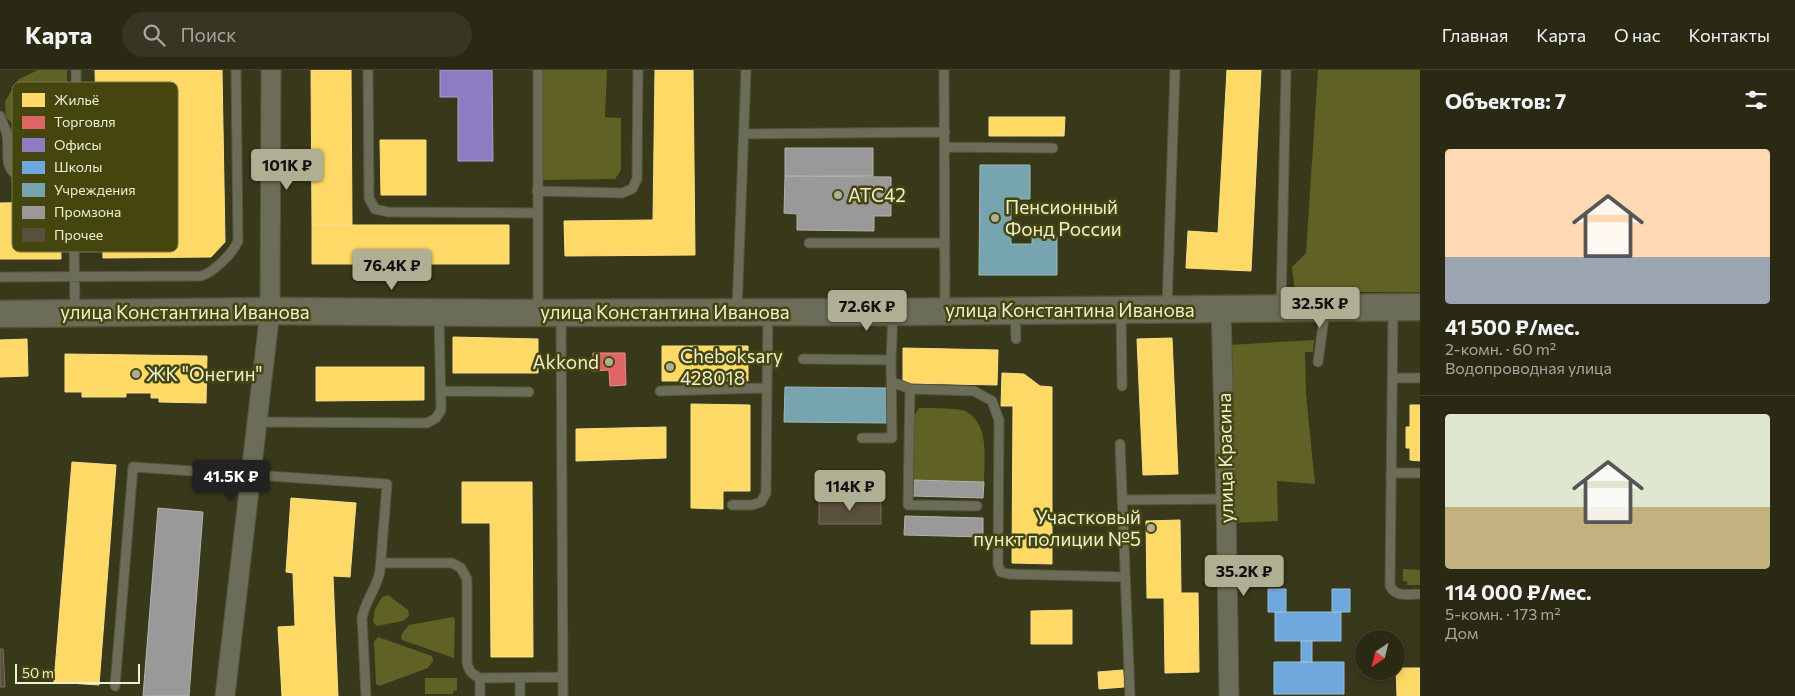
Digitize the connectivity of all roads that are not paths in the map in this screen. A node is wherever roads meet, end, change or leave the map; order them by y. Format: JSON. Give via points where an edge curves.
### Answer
{"nodes":[{"id":1,"x":236,"y":70,"type":"edge"},
{"id":2,"x":271,"y":70,"type":"edge"},
{"id":3,"x":368,"y":70,"type":"edge"},
{"id":4,"x":538,"y":70,"type":"edge"},
{"id":5,"x":638,"y":70,"type":"edge"},
{"id":6,"x":746,"y":70,"type":"edge"},
{"id":7,"x":944,"y":70,"type":"edge"},
{"id":8,"x":1175,"y":70,"type":"edge"},
{"id":9,"x":1286,"y":70,"type":"edge"},
{"id":10,"x":0,"y":116,"type":"edge"},
{"id":11,"x":945,"y":132,"type":"junction"},
{"id":12,"x":744,"y":134,"type":"junction"},
{"id":13,"x":945,"y":147,"type":"junction"},
{"id":14,"x":1053,"y":148,"type":"dead end"},
{"id":15,"x":12,"y":170,"type":"edge"},
{"id":16,"x":538,"y":191,"type":"junction"},
{"id":17,"x":537,"y":213,"type":"junction"},
{"id":18,"x":945,"y":242,"type":"junction"},
{"id":19,"x":809,"y":243,"type":"dead end"},
{"id":20,"x":74,"y":252,"type":"edge"},
{"id":21,"x":74,"y":276,"type":"junction"},
{"id":22,"x":0,"y":277,"type":"edge"},
{"id":23,"x":1393,"y":307,"type":"junction"},
{"id":24,"x":1420,"y":307,"type":"edge"},
{"id":25,"x":1166,"y":309,"type":"junction"},
{"id":26,"x":1220,"y":309,"type":"junction"},
{"id":27,"x":1281,"y":309,"type":"junction"},
{"id":28,"x":1325,"y":309,"type":"junction"},
{"id":29,"x":945,"y":310,"type":"junction"},
{"id":30,"x":1121,"y":310,"type":"junction"},
{"id":31,"x":270,"y":311,"type":"junction"},
{"id":32,"x":1014,"y":311,"type":"junction"},
{"id":33,"x":440,"y":312,"type":"junction"},
{"id":34,"x":737,"y":312,"type":"junction"},
{"id":35,"x":768,"y":312,"type":"junction"},
{"id":36,"x":893,"y":312,"type":"junction"},
{"id":37,"x":75,"y":313,"type":"junction"},
{"id":38,"x":549,"y":313,"type":"junction"},
{"id":39,"x":0,"y":314,"type":"edge"},
{"id":40,"x":1016,"y":339,"type":"dead end"},
{"id":41,"x":803,"y":359,"type":"dead end"},
{"id":42,"x":892,"y":360,"type":"junction"},
{"id":43,"x":1318,"y":362,"type":"dead end"},
{"id":44,"x":1393,"y":378,"type":"junction"},
{"id":45,"x":1420,"y":378,"type":"edge"},
{"id":46,"x":892,"y":382,"type":"junction"},
{"id":47,"x":1122,"y":386,"type":"dead end"},
{"id":48,"x":767,"y":388,"type":"junction"},
{"id":49,"x":910,"y":389,"type":"junction"},
{"id":50,"x":660,"y":390,"type":"dead end"},
{"id":51,"x":441,"y":391,"type":"junction"},
{"id":52,"x":529,"y":392,"type":"dead end"},
{"id":53,"x":257,"y":422,"type":"junction"},
{"id":54,"x":862,"y":438,"type":"dead end"},
{"id":55,"x":1120,"y":444,"type":"dead end"},
{"id":56,"x":1392,"y":473,"type":"junction"},
{"id":57,"x":1420,"y":473,"type":"edge"},
{"id":58,"x":251,"y":476,"type":"junction"},
{"id":59,"x":1226,"y":499,"type":"junction"},
{"id":60,"x":1122,"y":500,"type":"junction"},
{"id":61,"x":732,"y":505,"type":"dead end"},
{"id":62,"x":977,"y":506,"type":"dead end"},
{"id":63,"x":381,"y":563,"type":"junction"},
{"id":64,"x":1125,"y":577,"type":"junction"},
{"id":65,"x":1420,"y":594,"type":"edge"},
{"id":66,"x":480,"y":678,"type":"junction"},
{"id":67,"x":520,"y":678,"type":"junction"},
{"id":68,"x":563,"y":678,"type":"junction"},
{"id":69,"x":115,"y":686,"type":"dead end"},
{"id":70,"x":225,"y":696,"type":"edge"},
{"id":71,"x":366,"y":696,"type":"edge"},
{"id":72,"x":480,"y":696,"type":"edge"},
{"id":73,"x":520,"y":696,"type":"edge"},
{"id":74,"x":563,"y":696,"type":"edge"},
{"id":75,"x":1130,"y":696,"type":"edge"},
{"id":76,"x":1229,"y":696,"type":"edge"}],
"edges":[{"from":1,"to":21,"type":"lane","via":[[238,237],[235,247],[205,275]]},
{"from":2,"to":31,"type":"street"},
{"from":3,"to":17,"type":"lane","via":[[369,198],[375,209],[388,212]]},
{"from":4,"to":16,"type":"lane"},
{"from":5,"to":16,"type":"lane","via":[[637,179],[632,189],[622,193]]},
{"from":6,"to":12,"type":"lane"},
{"from":7,"to":11,"type":"lane"},
{"from":8,"to":25,"type":"lane"},
{"from":9,"to":27,"type":"lane"},
{"from":10,"to":15,"type":"lane","via":[[7,136],[8,165]]},
{"from":11,"to":12,"type":"lane"},
{"from":11,"to":13,"type":"lane"},
{"from":12,"to":34,"type":"lane"},
{"from":13,"to":14,"type":"lane"},
{"from":13,"to":18,"type":"lane"},
{"from":16,"to":17,"type":"lane"},
{"from":17,"to":38,"type":"lane"},
{"from":18,"to":19,"type":"lane"},
{"from":18,"to":29,"type":"lane"},
{"from":20,"to":21,"type":"lane"},
{"from":21,"to":22,"type":"lane"},
{"from":21,"to":37,"type":"lane"},
{"from":23,"to":24,"type":"street","name":"улица Константина Иванова"},
{"from":23,"to":28,"type":"street","name":"улица Константина Иванова"},
{"from":23,"to":44,"type":"lane"},
{"from":25,"to":26,"type":"street","name":"улица Константина Иванова"},
{"from":25,"to":30,"type":"street","name":"улица Константина Иванова"},
{"from":26,"to":27,"type":"street","name":"улица Константина Иванова"},
{"from":26,"to":59,"type":"street","name":"улица Красина"},
{"from":27,"to":28,"type":"street","name":"улица Константина Иванова"},
{"from":28,"to":43,"type":"lane"},
{"from":29,"to":32,"type":"street","name":"улица Константина Иванова"},
{"from":29,"to":36,"type":"street","name":"улица Константина Иванова"},
{"from":30,"to":32,"type":"street","name":"улица Константина Иванова"},
{"from":30,"to":47,"type":"lane"},
{"from":31,"to":33,"type":"street","name":"улица Константина Иванова"},
{"from":31,"to":37,"type":"street","name":"улица Константина Иванова"},
{"from":31,"to":53,"type":"street"},
{"from":32,"to":40,"type":"lane"},
{"from":33,"to":38,"type":"street","name":"улица Константина Иванова"},
{"from":33,"to":51,"type":"lane"},
{"from":34,"to":35,"type":"street","name":"улица Константина Иванова"},
{"from":34,"to":38,"type":"street","name":"улица Константина Иванова"},
{"from":35,"to":36,"type":"street","name":"улица Константина Иванова"},
{"from":35,"to":48,"type":"lane"},
{"from":36,"to":42,"type":"lane"},
{"from":37,"to":39,"type":"street","name":"улица Константина Иванова"},
{"from":38,"to":68,"type":"lane"},
{"from":41,"to":42,"type":"lane"},
{"from":42,"to":46,"type":"lane"},
{"from":44,"to":45,"type":"lane"},
{"from":44,"to":56,"type":"lane"},
{"from":46,"to":49,"type":"lane"},
{"from":46,"to":54,"type":"lane","via":[[892,438]]},
{"from":48,"to":50,"type":"lane"},
{"from":48,"to":61,"type":"lane","via":[[766,493],[762,502]]},
{"from":49,"to":62,"type":"lane","via":[[908,505]]},
{"from":49,"to":64,"type":"lane","via":[[974,391],[992,401],[999,420],[998,565],[1002,572]]},
{"from":51,"to":52,"type":"lane"},
{"from":51,"to":53,"type":"lane","via":[[440,410],[436,418],[427,423]]},
{"from":53,"to":58,"type":"street"},
{"from":55,"to":60,"type":"lane"},
{"from":56,"to":57,"type":"lane"},
{"from":56,"to":65,"type":"lane","via":[[1390,586],[1398,594]]},
{"from":58,"to":63,"type":"lane","via":[[387,484]]},
{"from":58,"to":69,"type":"lane","via":[[134,467]]},
{"from":58,"to":70,"type":"street"},
{"from":59,"to":60,"type":"lane"},
{"from":59,"to":76,"type":"street","name":"улица Красина"},
{"from":60,"to":64,"type":"lane"},
{"from":63,"to":66,"type":"lane","via":[[452,563],[461,568],[467,579],[468,667],[474,676]]},
{"from":63,"to":71,"type":"lane","via":[[378,582],[362,618]]},
{"from":64,"to":75,"type":"lane"},
{"from":66,"to":67,"type":"lane"},
{"from":66,"to":72,"type":"lane"},
{"from":67,"to":68,"type":"lane"},
{"from":67,"to":73,"type":"lane"},
{"from":68,"to":74,"type":"lane"}]}
